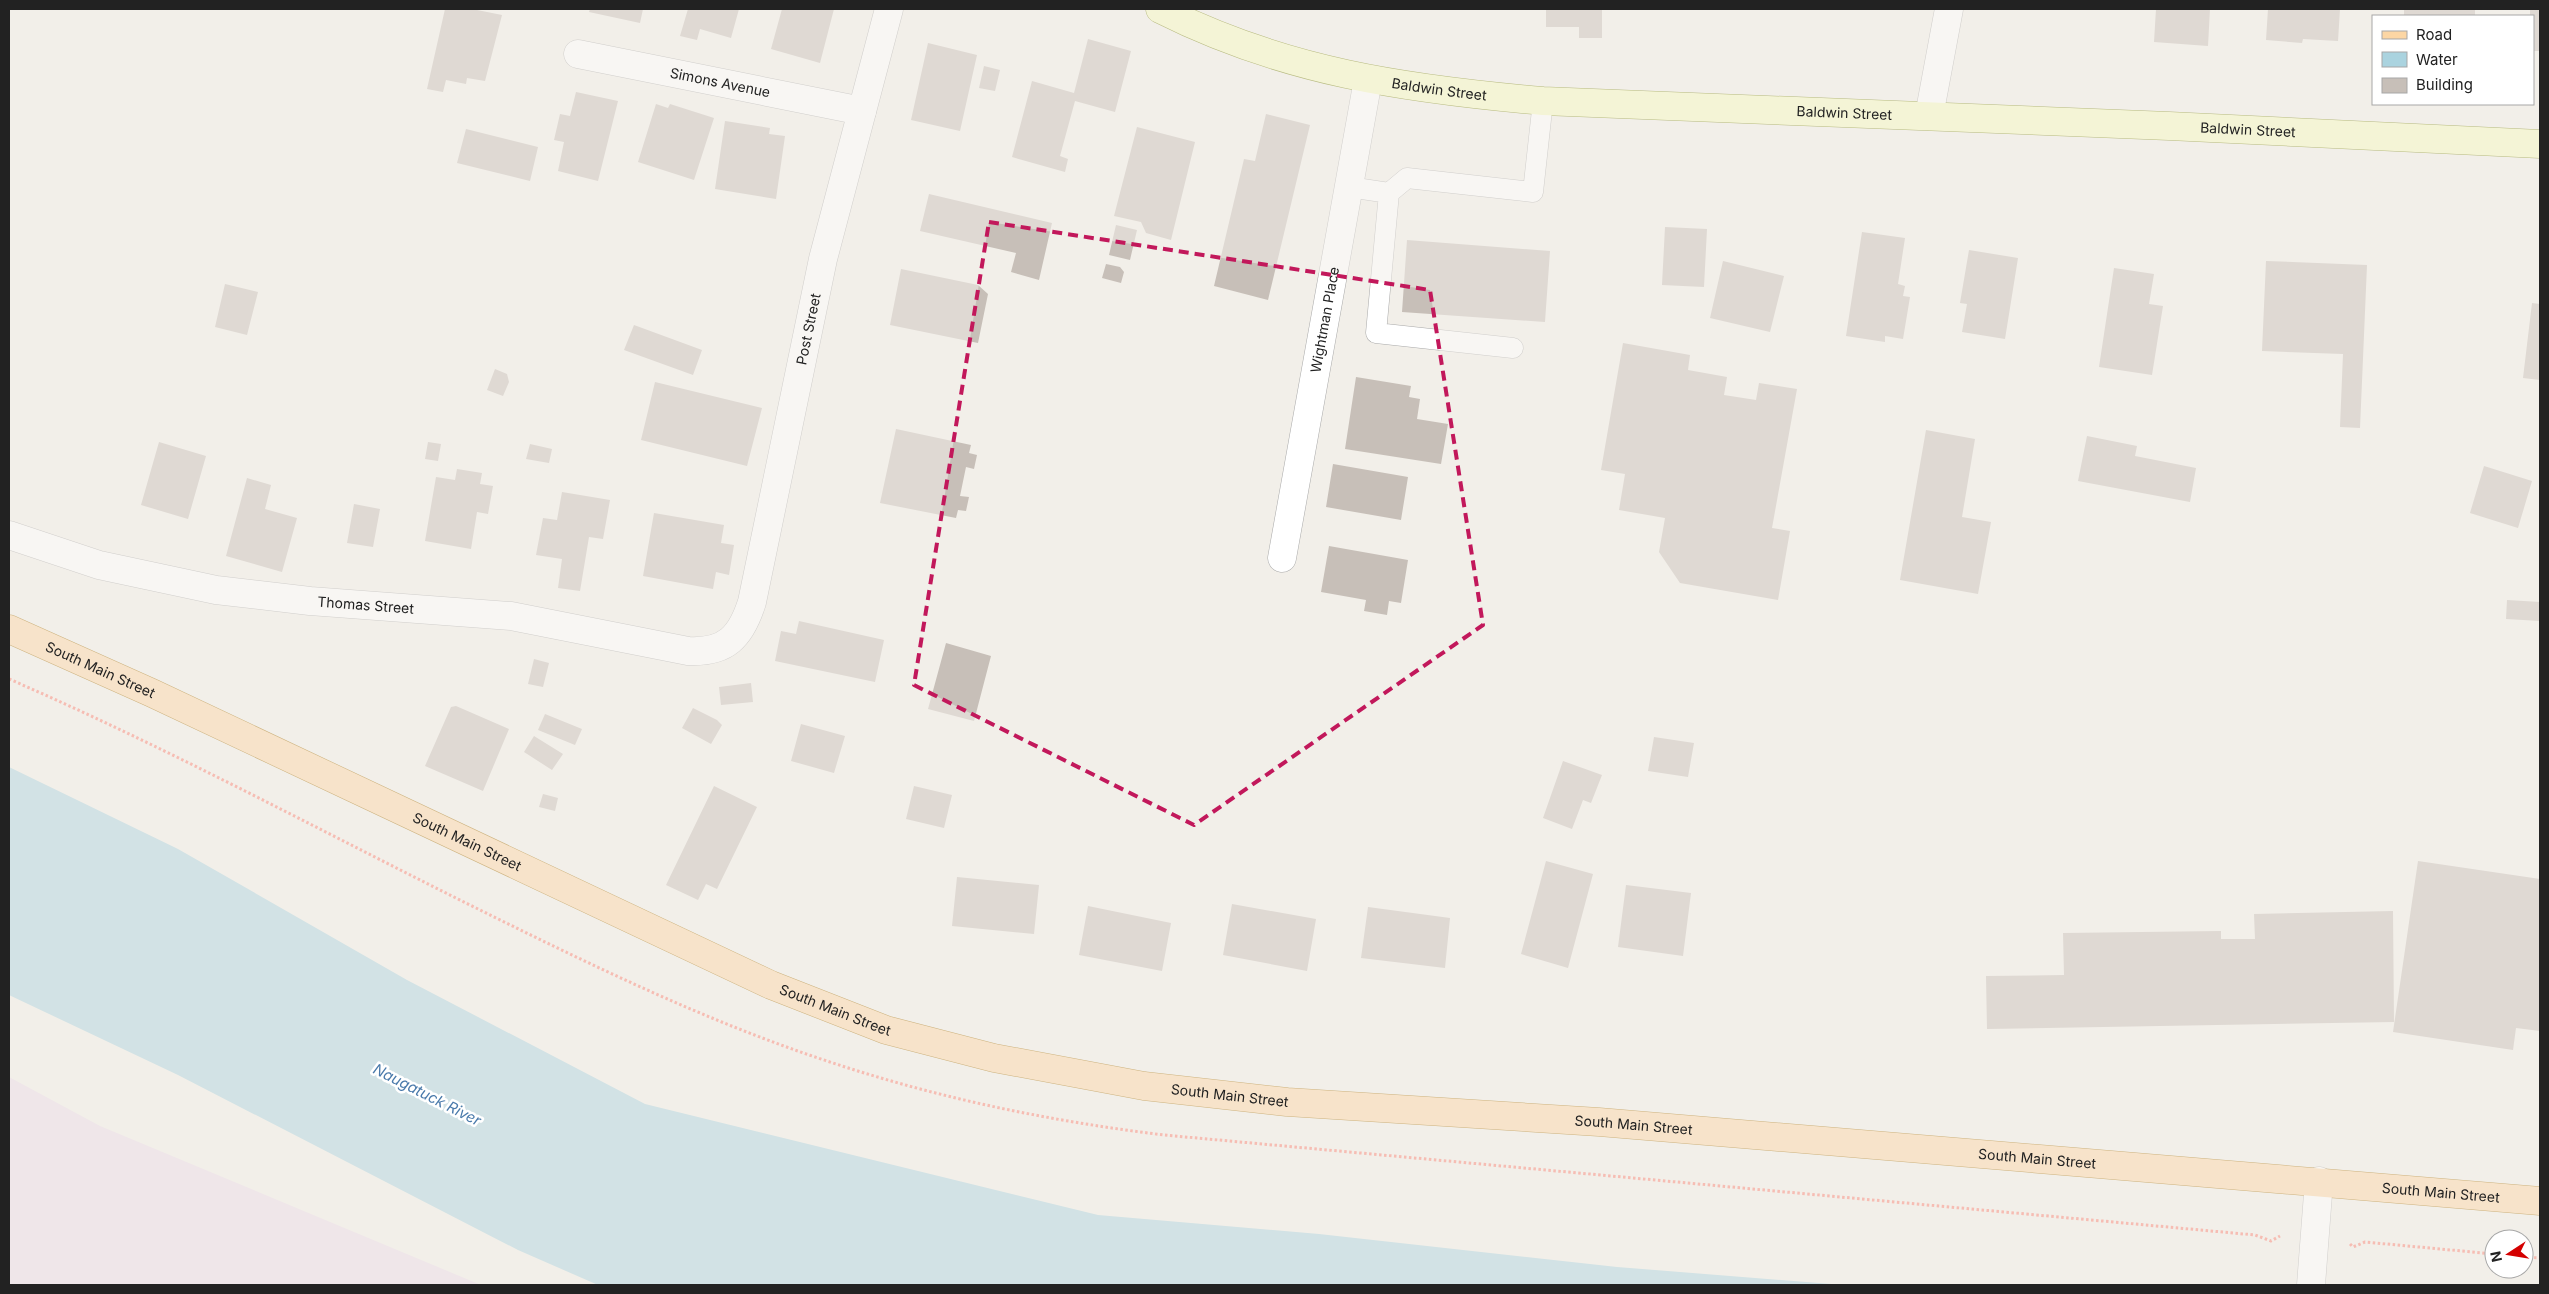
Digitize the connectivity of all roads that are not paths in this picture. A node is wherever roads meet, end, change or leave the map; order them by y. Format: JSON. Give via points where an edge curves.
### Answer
{"nodes":[{"id":1,"x":889,"y":9,"type":"edge"},
{"id":2,"x":1160,"y":9,"type":"edge"},
{"id":3,"x":1950,"y":9,"type":"edge"},
{"id":4,"x":578,"y":54,"type":"dead end"},
{"id":5,"x":1368,"y":80,"type":"junction"},
{"id":6,"x":1543,"y":101,"type":"junction"},
{"id":7,"x":862,"y":111,"type":"junction"},
{"id":8,"x":1930,"y":116,"type":"junction"},
{"id":9,"x":2540,"y":144,"type":"edge"},
{"id":10,"x":1349,"y":187,"type":"junction"},
{"id":11,"x":1389,"y":193,"type":"junction"},
{"id":12,"x":1514,"y":348,"type":"dead end"},
{"id":13,"x":9,"y":535,"type":"edge"},
{"id":14,"x":1282,"y":558,"type":"dead end"},
{"id":15,"x":9,"y":629,"type":"edge"},
{"id":16,"x":726,"y":644,"type":"joint"},
{"id":17,"x":2319,"y":1181,"type":"junction"},
{"id":18,"x":2540,"y":1201,"type":"edge"},
{"id":19,"x":2311,"y":1285,"type":"edge"}],
"edges":[{"from":1,"to":7,"type":"street","name":"Post Street"},
{"from":2,"to":5,"type":"main road","name":"Baldwin Street","via":[[1272,56]]},
{"from":3,"to":8,"type":"street"},
{"from":4,"to":7,"type":"street","name":"Simons Avenue"},
{"from":5,"to":6,"type":"main road","name":"Baldwin Street","via":[[1472,95]]},
{"from":5,"to":10,"type":"street","name":"Wightman Place"},
{"from":6,"to":8,"type":"main road","name":"Baldwin Street"},
{"from":6,"to":11,"type":"lane","via":[[1533,192],[1407,178]]},
{"from":7,"to":16,"type":"street","name":"Post Street","via":[[823,259],[752,602],[742,628]]},
{"from":8,"to":9,"type":"main road","name":"Baldwin Street"},
{"from":10,"to":11,"type":"lane"},
{"from":10,"to":14,"type":"street","name":"Wightman Place"},
{"from":11,"to":12,"type":"lane","via":[[1376,333]]},
{"from":13,"to":16,"type":"street","name":"Thomas Street","via":[[99,565],[216,590],[310,601],[511,616],[688,651],[708,650]]},
{"from":15,"to":17,"type":"main road","name":"South Main Street","via":[[152,693],[771,985],[886,1030],[994,1058],[1144,1086],[1288,1102],[1599,1122]]},
{"from":17,"to":18,"type":"main road","name":"South Main Street"},
{"from":17,"to":19,"type":"street"}]}
